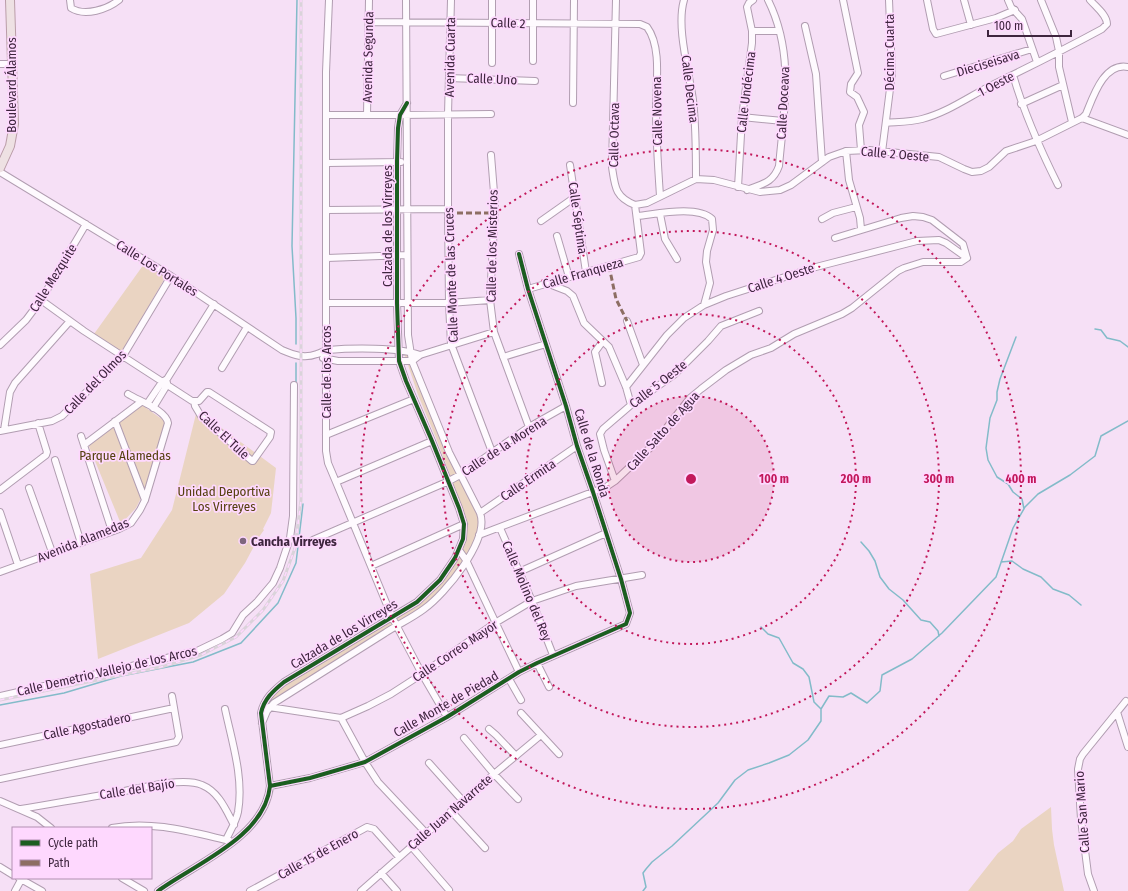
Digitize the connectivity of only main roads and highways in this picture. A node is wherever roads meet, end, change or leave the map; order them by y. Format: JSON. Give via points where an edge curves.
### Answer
{"nodes":[{"id":1,"x":10,"y":0,"type":"edge"},
{"id":2,"x":0,"y":168,"type":"edge"}],
"edges":[{"from":1,"to":2,"type":"main road","name":"Boulevard Álamos","via":[[13,134]]}]}
